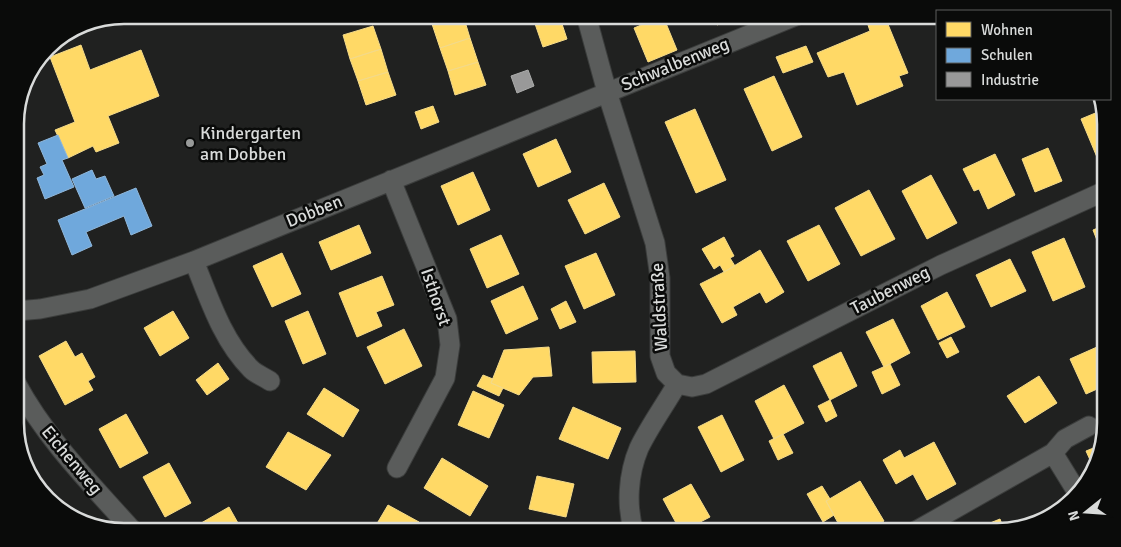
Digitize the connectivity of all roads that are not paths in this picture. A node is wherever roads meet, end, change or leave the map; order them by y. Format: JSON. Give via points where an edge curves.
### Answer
{"nodes":[{"id":1,"x":588,"y":24,"type":"edge"},
{"id":2,"x":776,"y":24,"type":"edge"},
{"id":3,"x":607,"y":92,"type":"junction"},
{"id":4,"x":391,"y":180,"type":"junction"},
{"id":5,"x":1097,"y":195,"type":"edge"},
{"id":6,"x":194,"y":261,"type":"junction"},
{"id":7,"x":24,"y":310,"type":"edge"},
{"id":8,"x":270,"y":382,"type":"dead end"},
{"id":9,"x":676,"y":384,"type":"junction"},
{"id":10,"x":24,"y":398,"type":"edge"},
{"id":11,"x":1090,"y":426,"type":"dead end"},
{"id":12,"x":1052,"y":453,"type":"junction"},
{"id":13,"x":397,"y":468,"type":"dead end"},
{"id":14,"x":1074,"y":487,"type":"edge"},
{"id":15,"x":126,"y":523,"type":"edge"},
{"id":16,"x":631,"y":523,"type":"edge"},
{"id":17,"x":930,"y":523,"type":"edge"}],
"edges":[{"from":1,"to":3,"type":"street","name":"Waldstraße"},
{"from":2,"to":3,"type":"street","name":"Schwalbenweg"},
{"from":3,"to":4,"type":"street","name":"Dobben"},
{"from":3,"to":9,"type":"street","name":"Waldstraße","via":[[655,243],[660,278],[660,356],[666,373]]},
{"from":4,"to":6,"type":"street","name":"Dobben"},
{"from":4,"to":13,"type":"street","name":"Isthorst","via":[[447,319],[450,345],[445,378]]},
{"from":5,"to":9,"type":"street","name":"Taubenweg","via":[[941,265],[706,384],[692,387]]},
{"from":6,"to":7,"type":"street","name":"Dobben","via":[[90,299]]},
{"from":6,"to":8,"type":"street","via":[[236,352],[252,370]]},
{"from":9,"to":16,"type":"street","via":[[639,449],[630,486]]},
{"from":10,"to":15,"type":"street","name":"Eichenweg","via":[[58,446]]},
{"from":11,"to":12,"type":"street","via":[[1065,439]]},
{"from":12,"to":14,"type":"street"},
{"from":12,"to":17,"type":"street"}]}
